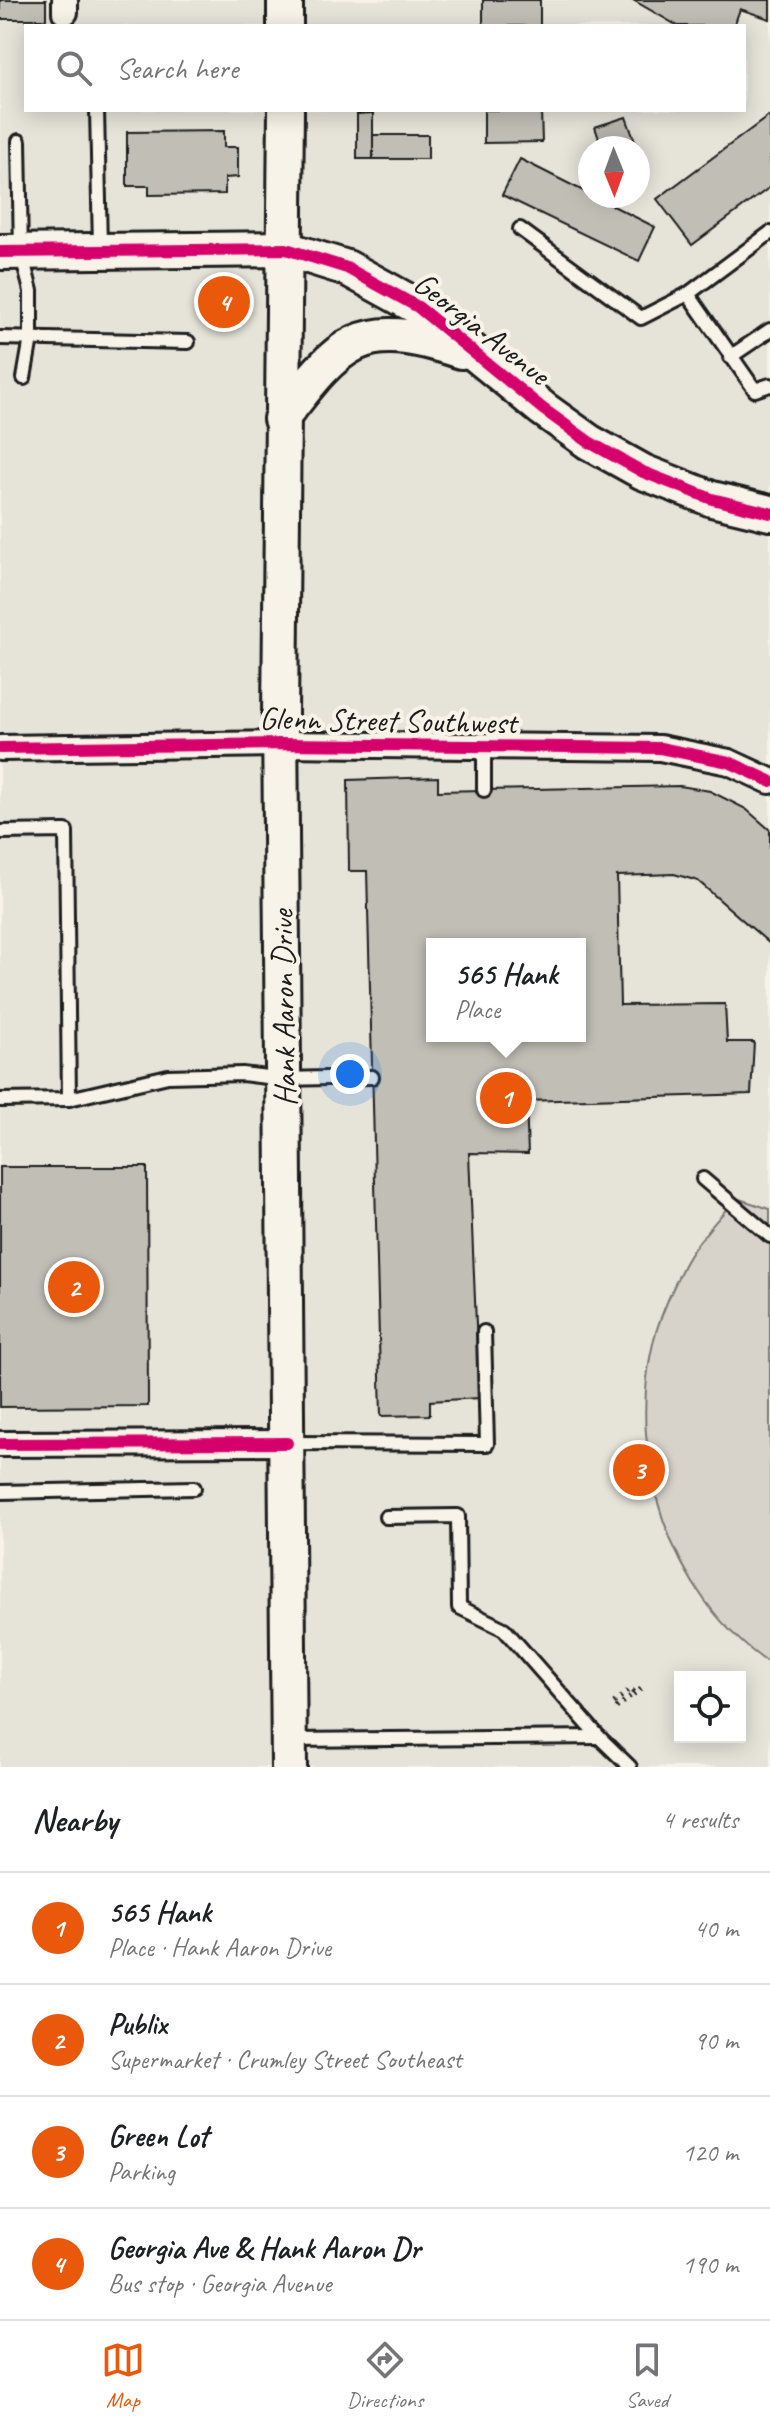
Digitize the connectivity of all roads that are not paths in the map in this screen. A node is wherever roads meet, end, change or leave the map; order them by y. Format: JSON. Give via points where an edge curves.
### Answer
{"nodes":[{"id":1,"x":285,"y":0,"type":"edge"},
{"id":2,"x":285,"y":24,"type":"edge"},
{"id":3,"x":97,"y":112,"type":"edge"},
{"id":4,"x":286,"y":112,"type":"edge"},
{"id":5,"x":19,"y":141,"type":"dead end"},
{"id":6,"x":520,"y":229,"type":"dead end"},
{"id":7,"x":770,"y":233,"type":"edge"},
{"id":8,"x":286,"y":249,"type":"junction"},
{"id":9,"x":100,"y":251,"type":"junction"},
{"id":10,"x":10,"y":252,"type":"edge"},
{"id":11,"x":688,"y":294,"type":"junction"},
{"id":12,"x":770,"y":330,"type":"edge"},
{"id":13,"x":0,"y":338,"type":"edge"},
{"id":14,"x":31,"y":338,"type":"junction"},
{"id":15,"x":188,"y":342,"type":"dead end"},
{"id":16,"x":730,"y":357,"type":"junction"},
{"id":17,"x":484,"y":359,"type":"junction"},
{"id":18,"x":24,"y":378,"type":"dead end"},
{"id":19,"x":770,"y":385,"type":"edge"},
{"id":20,"x":281,"y":419,"type":"junction"},
{"id":21,"x":770,"y":513,"type":"edge"},
{"id":22,"x":280,"y":744,"type":"junction"},
{"id":23,"x":484,"y":747,"type":"junction"},
{"id":24,"x":0,"y":748,"type":"edge"},
{"id":25,"x":770,"y":781,"type":"edge"},
{"id":26,"x":484,"y":790,"type":"dead end"},
{"id":27,"x":0,"y":832,"type":"edge"},
{"id":28,"x":372,"y":1077,"type":"dead end"},
{"id":29,"x":284,"y":1079,"type":"junction"},
{"id":30,"x":69,"y":1099,"type":"junction"},
{"id":31,"x":0,"y":1100,"type":"edge"},
{"id":32,"x":703,"y":1179,"type":"dead end"},
{"id":33,"x":770,"y":1236,"type":"edge"},
{"id":34,"x":484,"y":1332,"type":"dead end"},
{"id":35,"x":287,"y":1443,"type":"junction"},
{"id":36,"x":0,"y":1444,"type":"edge"},
{"id":37,"x":194,"y":1488,"type":"dead end"},
{"id":38,"x":0,"y":1492,"type":"edge"},
{"id":39,"x":386,"y":1517,"type":"dead end"},
{"id":40,"x":599,"y":1737,"type":"junction"},
{"id":41,"x":289,"y":1754,"type":"edge"},
{"id":42,"x":630,"y":1767,"type":"edge"}],
"edges":[{"from":1,"to":2,"type":"main road"},
{"from":3,"to":9,"type":"lane"},
{"from":4,"to":8,"type":"main road","name":"Hank Aaron Drive"},
{"from":5,"to":10,"type":"lane"},
{"from":6,"to":11,"type":"lane","via":[[641,318]]},
{"from":7,"to":11,"type":"lane"},
{"from":8,"to":9,"type":"main road","name":"Georgia Avenue"},
{"from":8,"to":17,"type":"main road","name":"Georgia Avenue","via":[[377,282]]},
{"from":8,"to":20,"type":"main road","name":"Hank Aaron Drive"},
{"from":9,"to":10,"type":"main road","name":"Georgia Avenue"},
{"from":10,"to":14,"type":"lane","via":[[31,291]]},
{"from":11,"to":16,"type":"lane"},
{"from":12,"to":16,"type":"lane"},
{"from":13,"to":14,"type":"lane"},
{"from":14,"to":15,"type":"lane"},
{"from":14,"to":18,"type":"lane"},
{"from":16,"to":19,"type":"lane","via":[[755,390]]},
{"from":17,"to":20,"type":"main road","via":[[424,338],[388,335],[353,341],[325,361]]},
{"from":17,"to":21,"type":"main road","name":"Georgia Avenue","via":[[589,442],[643,472],[712,499]]},
{"from":20,"to":22,"type":"main road","name":"Hank Aaron Drive"},
{"from":22,"to":23,"type":"street","name":"Glenn Street Southwest"},
{"from":22,"to":24,"type":"street","name":"Glenn Street Southwest"},
{"from":22,"to":29,"type":"main road","name":"Hank Aaron Drive"},
{"from":23,"to":25,"type":"street","name":"Glenn Street Southwest","via":[[660,748],[729,762]]},
{"from":23,"to":26,"type":"lane"},
{"from":27,"to":30,"type":"lane","via":[[66,831]]},
{"from":28,"to":29,"type":"lane"},
{"from":29,"to":30,"type":"lane","via":[[168,1076]]},
{"from":29,"to":35,"type":"main road","name":"Hank Aaron Drive"},
{"from":30,"to":31,"type":"lane"},
{"from":32,"to":33,"type":"lane"},
{"from":34,"to":35,"type":"lane","via":[[487,1444]]},
{"from":35,"to":36,"type":"street"},
{"from":35,"to":41,"type":"main road","name":"Hank Aaron Drive"},
{"from":37,"to":38,"type":"lane"},
{"from":39,"to":40,"type":"lane","via":[[458,1516],[459,1607],[504,1629]]},
{"from":40,"to":41,"type":"lane"},
{"from":40,"to":42,"type":"lane"}]}
